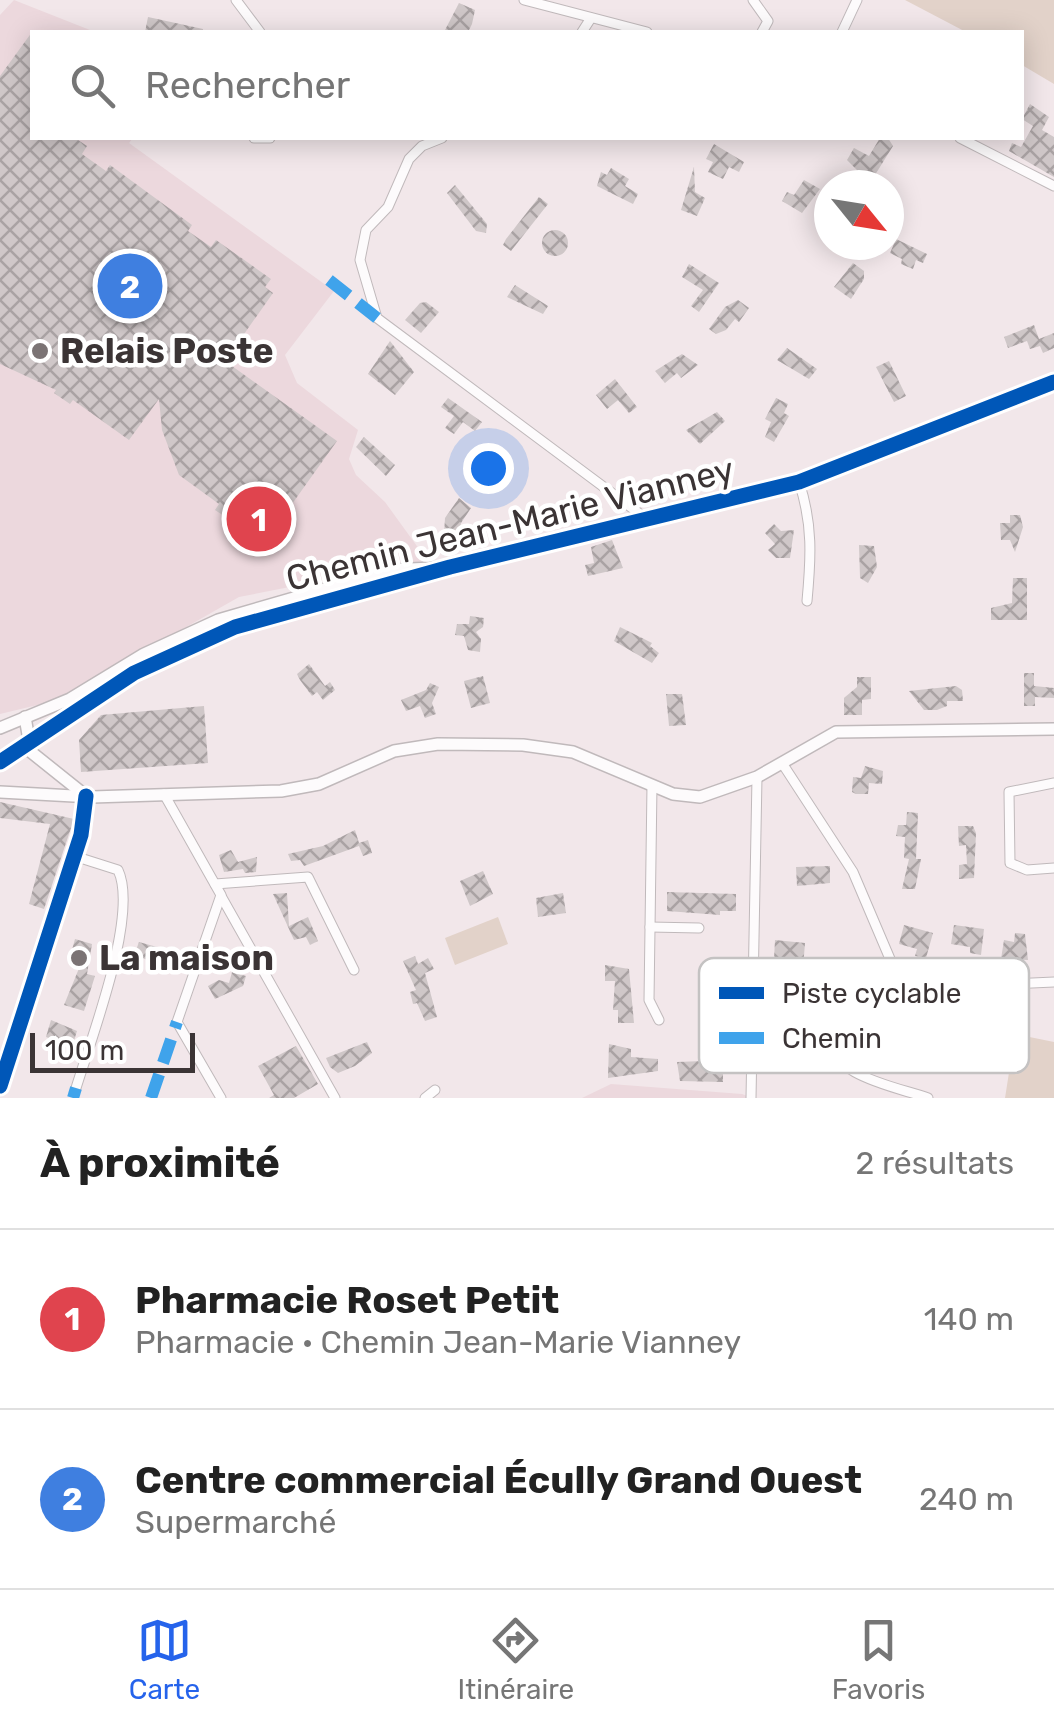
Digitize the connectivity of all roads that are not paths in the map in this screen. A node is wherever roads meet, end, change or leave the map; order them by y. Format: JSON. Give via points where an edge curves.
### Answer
{"nodes":[{"id":1,"x":236,"y":0,"type":"edge"},
{"id":2,"x":524,"y":0,"type":"edge"},
{"id":3,"x":753,"y":0,"type":"edge"},
{"id":4,"x":857,"y":0,"type":"edge"},
{"id":5,"x":591,"y":18,"type":"junction"},
{"id":6,"x":258,"y":30,"type":"edge"},
{"id":7,"x":583,"y":30,"type":"edge"},
{"id":8,"x":639,"y":30,"type":"edge"},
{"id":9,"x":763,"y":30,"type":"edge"},
{"id":10,"x":843,"y":30,"type":"edge"},
{"id":11,"x":437,"y":140,"type":"edge"},
{"id":12,"x":964,"y":140,"type":"edge"},
{"id":13,"x":1054,"y":186,"type":"edge"},
{"id":14,"x":1054,"y":382,"type":"edge"},
{"id":15,"x":800,"y":482,"type":"junction"},
{"id":16,"x":648,"y":520,"type":"junction"},
{"id":17,"x":806,"y":601,"type":"dead end"},
{"id":18,"x":255,"y":614,"type":"junction"},
{"id":19,"x":25,"y":718,"type":"junction"},
{"id":20,"x":0,"y":728,"type":"edge"},
{"id":21,"x":1054,"y":729,"type":"edge"},
{"id":22,"x":29,"y":742,"type":"junction"},
{"id":23,"x":0,"y":762,"type":"edge"},
{"id":24,"x":782,"y":763,"type":"junction"},
{"id":25,"x":757,"y":777,"type":"junction"},
{"id":26,"x":1054,"y":784,"type":"edge"},
{"id":27,"x":652,"y":786,"type":"junction"},
{"id":28,"x":0,"y":792,"type":"edge"},
{"id":29,"x":164,"y":794,"type":"junction"},
{"id":30,"x":86,"y":796,"type":"junction"},
{"id":31,"x":74,"y":856,"type":"junction"},
{"id":32,"x":1054,"y":868,"type":"edge"},
{"id":33,"x":215,"y":884,"type":"junction"},
{"id":34,"x":221,"y":895,"type":"junction"},
{"id":35,"x":650,"y":926,"type":"junction"},
{"id":36,"x":699,"y":928,"type":"dead end"},
{"id":37,"x":754,"y":958,"type":"edge"},
{"id":38,"x":890,"y":958,"type":"edge"},
{"id":39,"x":354,"y":970,"type":"dead end"},
{"id":40,"x":1054,"y":982,"type":"edge"},
{"id":41,"x":1029,"y":983,"type":"edge"},
{"id":42,"x":659,"y":1020,"type":"dead end"},
{"id":43,"x":751,"y":1073,"type":"edge"},
{"id":44,"x":858,"y":1073,"type":"edge"},
{"id":45,"x":0,"y":1086,"type":"edge"},
{"id":46,"x":76,"y":1088,"type":"dead end"},
{"id":47,"x":434,"y":1090,"type":"dead end"},
{"id":48,"x":221,"y":1098,"type":"edge"},
{"id":49,"x":335,"y":1098,"type":"edge"},
{"id":50,"x":425,"y":1098,"type":"edge"},
{"id":51,"x":751,"y":1098,"type":"edge"},
{"id":52,"x":928,"y":1098,"type":"edge"}],
"edges":[{"from":1,"to":6,"type":"street"},
{"from":2,"to":5,"type":"street"},
{"from":3,"to":9,"type":"street","via":[[768,21]]},
{"from":4,"to":10,"type":"street"},
{"from":5,"to":7,"type":"street"},
{"from":5,"to":8,"type":"street"},
{"from":11,"to":16,"type":"street","via":[[409,159],[388,207],[366,230],[360,260],[377,318]]},
{"from":12,"to":13,"type":"street"},
{"from":14,"to":15,"type":"street","name":"Chemin Jean-Marie Vianney"},
{"from":15,"to":16,"type":"street","name":"Chemin Jean-Marie Vianney"},
{"from":15,"to":17,"type":"street","via":[[813,546]]},
{"from":16,"to":18,"type":"street","name":"Chemin Jean-Marie Vianney","via":[[450,567],[391,570]]},
{"from":18,"to":19,"type":"street","name":"Chemin Jean-Marie Vianney","via":[[193,630]]},
{"from":18,"to":22,"type":"street","name":"Chemin Jean-Marie Vianney","via":[[134,673]]},
{"from":19,"to":20,"type":"street","name":"Chemin Jean-Marie Vianney"},
{"from":19,"to":22,"type":"street"},
{"from":21,"to":24,"type":"street","via":[[836,732]]},
{"from":22,"to":23,"type":"street","name":"Chemin Jean-Marie Vianney"},
{"from":22,"to":30,"type":"street","via":[[31,752]]},
{"from":24,"to":25,"type":"street"},
{"from":24,"to":38,"type":"street","via":[[853,872]]},
{"from":25,"to":27,"type":"street","via":[[700,797]]},
{"from":25,"to":37,"type":"street"},
{"from":26,"to":32,"type":"street","via":[[1009,792],[1007,804],[1010,862],[1027,870]]},
{"from":27,"to":29,"type":"street","via":[[596,759],[550,747],[438,744],[394,751],[320,784]]},
{"from":27,"to":35,"type":"street"},
{"from":28,"to":30,"type":"street"},
{"from":29,"to":30,"type":"street"},
{"from":29,"to":33,"type":"street"},
{"from":30,"to":31,"type":"street"},
{"from":31,"to":45,"type":"street"},
{"from":31,"to":46,"type":"street","via":[[118,870],[124,884],[119,946]]},
{"from":33,"to":34,"type":"street"},
{"from":33,"to":39,"type":"street","via":[[308,877]]},
{"from":34,"to":48,"type":"street","via":[[176,1022]]},
{"from":34,"to":49,"type":"street"},
{"from":35,"to":36,"type":"street"},
{"from":35,"to":42,"type":"street","via":[[649,1000]]},
{"from":40,"to":41,"type":"street"},
{"from":43,"to":51,"type":"street"},
{"from":44,"to":52,"type":"street"},
{"from":47,"to":50,"type":"street"}]}
